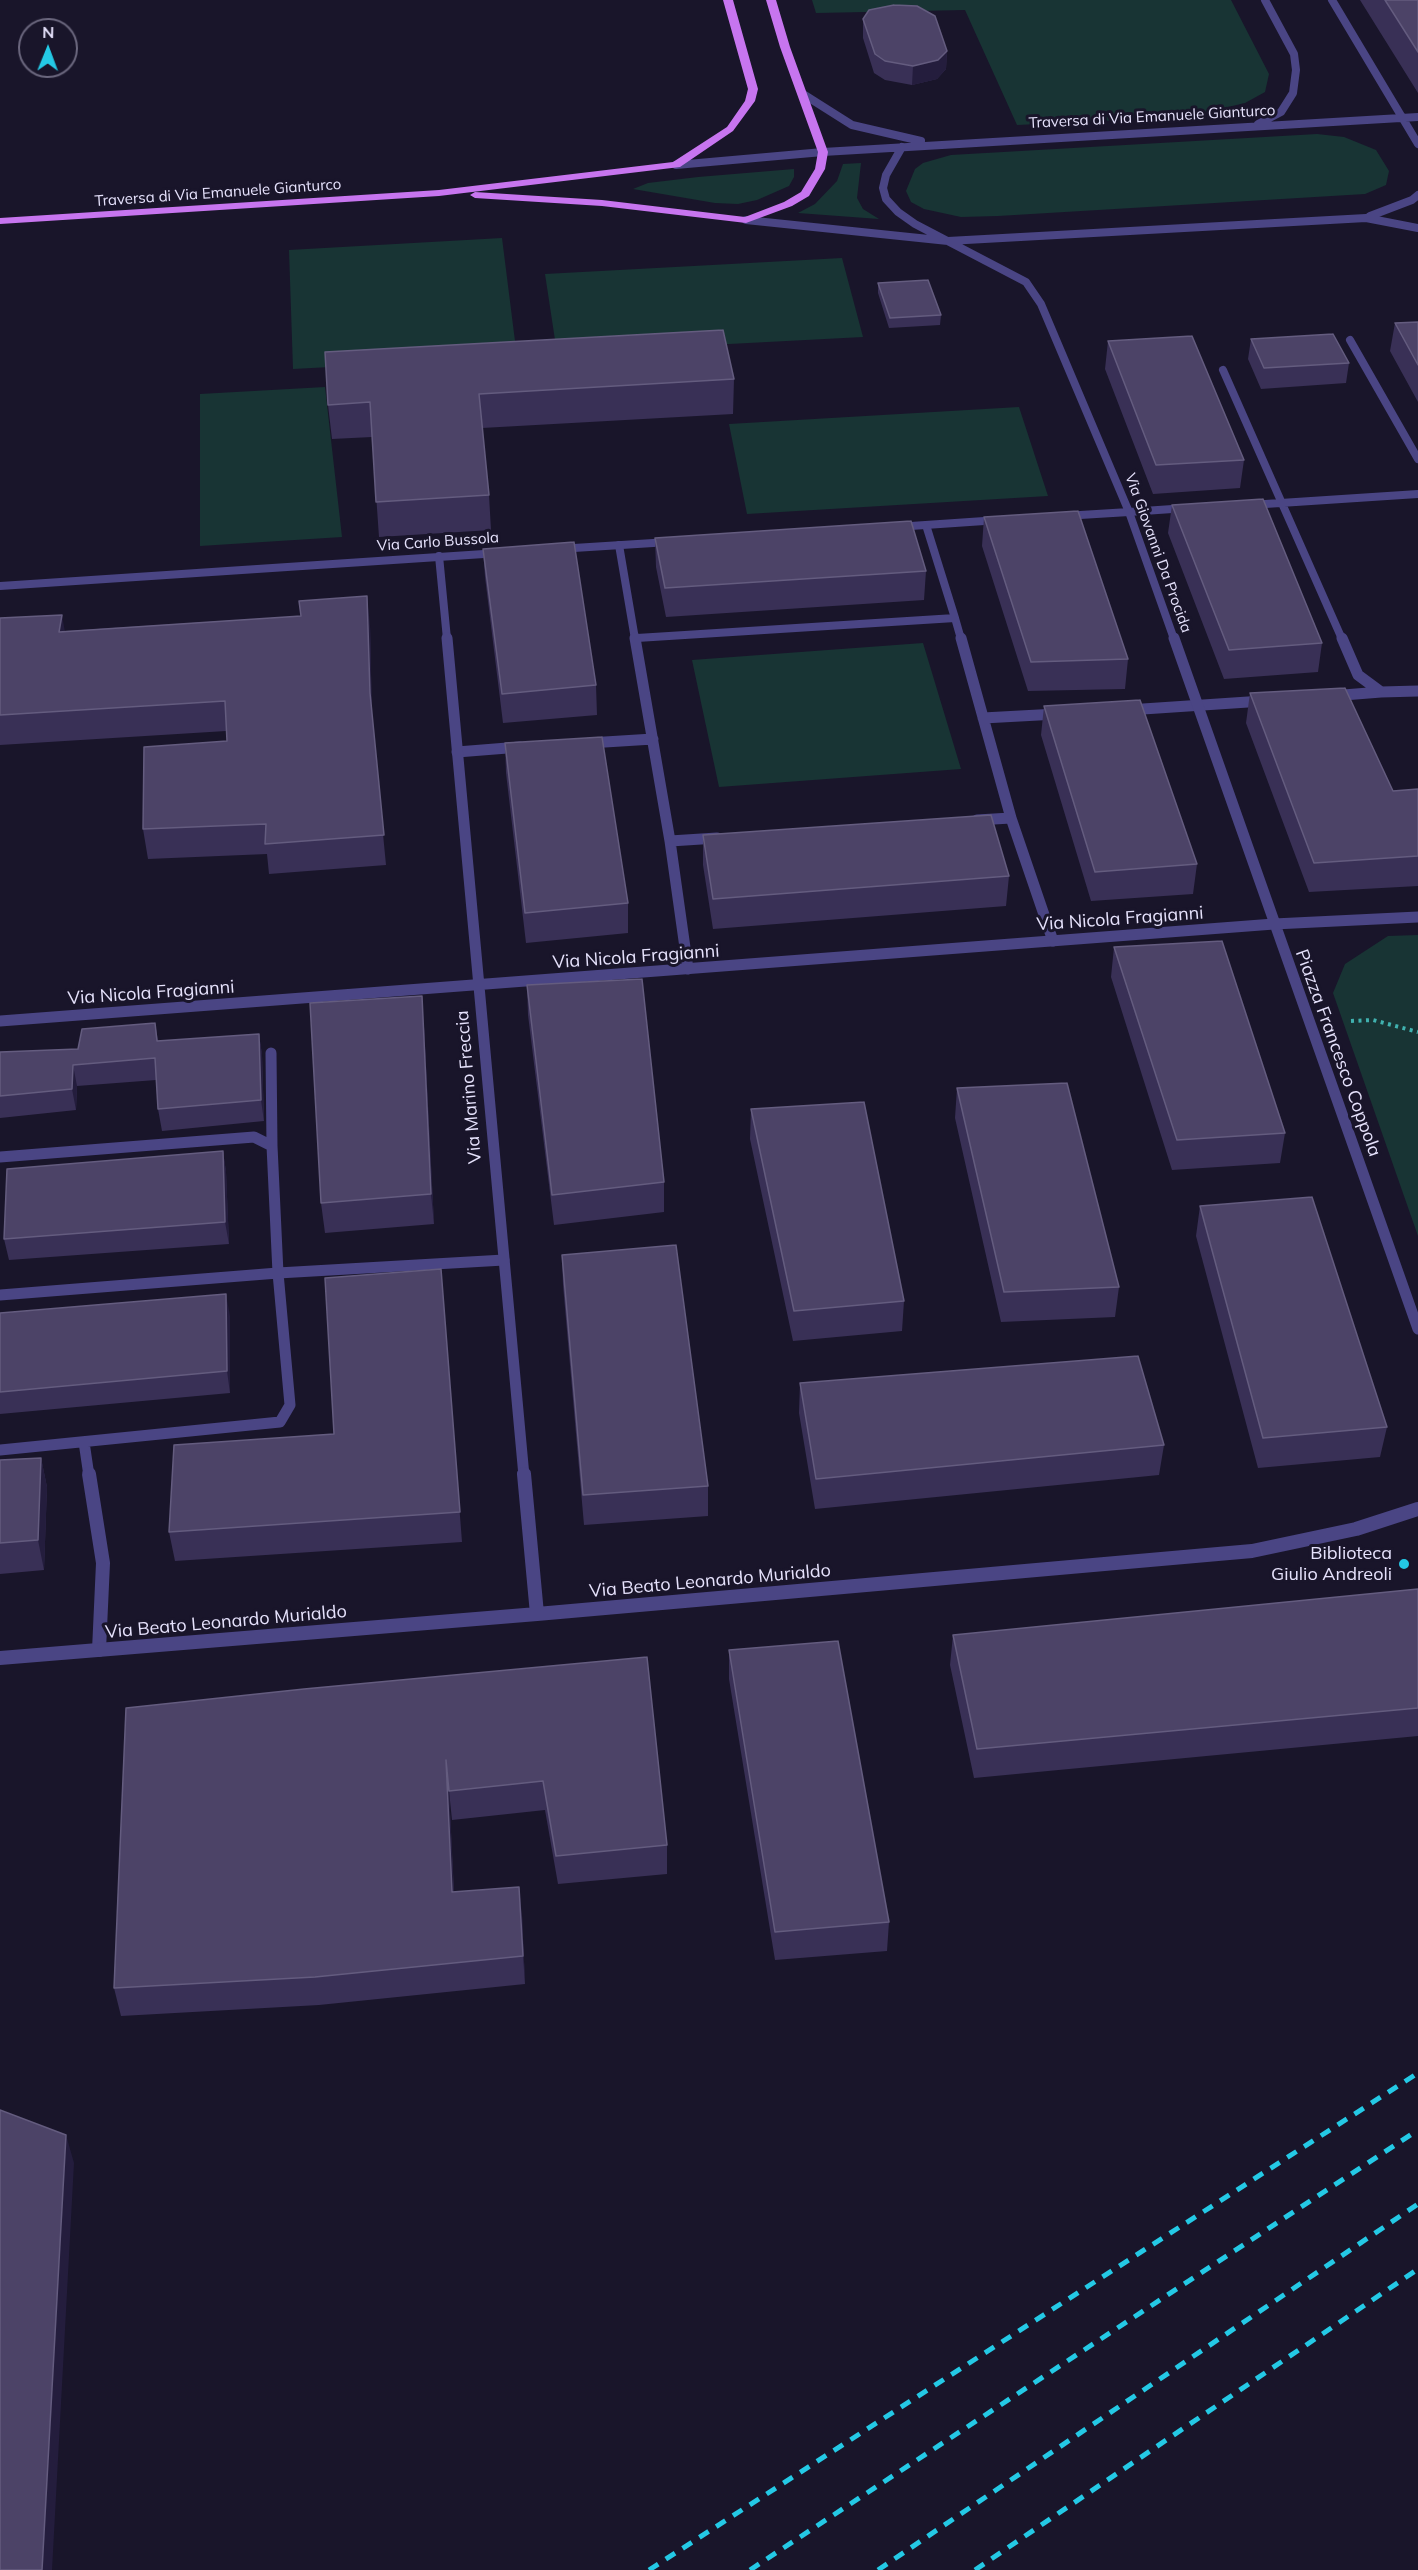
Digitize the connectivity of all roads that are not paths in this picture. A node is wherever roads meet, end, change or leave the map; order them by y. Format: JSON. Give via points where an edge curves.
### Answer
{"nodes":[{"id":1,"x":728,"y":0,"type":"edge"},
{"id":2,"x":771,"y":0,"type":"edge"},
{"id":3,"x":1265,"y":0,"type":"edge"},
{"id":4,"x":1332,"y":0,"type":"edge"},
{"id":5,"x":803,"y":94,"type":"junction"},
{"id":6,"x":1418,"y":117,"type":"edge"},
{"id":7,"x":1405,"y":118,"type":"junction"},
{"id":8,"x":1254,"y":127,"type":"junction"},
{"id":9,"x":1418,"y":144,"type":"edge"},
{"id":10,"x":943,"y":145,"type":"junction"},
{"id":11,"x":902,"y":147,"type":"junction"},
{"id":12,"x":823,"y":152,"type":"junction"},
{"id":13,"x":676,"y":165,"type":"junction"},
{"id":14,"x":439,"y":193,"type":"junction"},
{"id":15,"x":1418,"y":195,"type":"edge"},
{"id":16,"x":1366,"y":218,"type":"junction"},
{"id":17,"x":746,"y":220,"type":"junction"},
{"id":18,"x":0,"y":221,"type":"edge"},
{"id":19,"x":1418,"y":228,"type":"edge"},
{"id":20,"x":948,"y":241,"type":"junction"},
{"id":21,"x":1350,"y":340,"type":"dead end"},
{"id":22,"x":1223,"y":370,"type":"dead end"},
{"id":23,"x":1418,"y":459,"type":"edge"},
{"id":24,"x":1418,"y":494,"type":"edge"},
{"id":25,"x":1281,"y":503,"type":"junction"},
{"id":26,"x":1233,"y":506,"type":"edge"},
{"id":27,"x":1198,"y":508,"type":"edge"},
{"id":28,"x":1129,"y":512,"type":"junction"},
{"id":29,"x":1057,"y":516,"type":"edge"},
{"id":30,"x":1010,"y":519,"type":"edge"},
{"id":31,"x":927,"y":525,"type":"junction"},
{"id":32,"x":891,"y":527,"type":"edge"},
{"id":33,"x":678,"y":541,"type":"edge"},
{"id":34,"x":619,"y":545,"type":"junction"},
{"id":35,"x":552,"y":549,"type":"edge"},
{"id":36,"x":507,"y":552,"type":"edge"},
{"id":37,"x":439,"y":556,"type":"junction"},
{"id":38,"x":0,"y":586,"type":"edge"},
{"id":39,"x":955,"y":618,"type":"junction"},
{"id":40,"x":637,"y":638,"type":"junction"},
{"id":41,"x":1418,"y":691,"type":"edge"},
{"id":42,"x":1381,"y":692,"type":"junction"},
{"id":43,"x":1322,"y":697,"type":"edge"},
{"id":44,"x":1275,"y":700,"type":"edge"},
{"id":45,"x":1197,"y":706,"type":"junction"},
{"id":46,"x":1122,"y":710,"type":"edge"},
{"id":47,"x":1064,"y":714,"type":"edge"},
{"id":48,"x":983,"y":718,"type":"junction"},
{"id":49,"x":653,"y":739,"type":"junction"},
{"id":50,"x":573,"y":744,"type":"edge"},
{"id":51,"x":527,"y":747,"type":"edge"},
{"id":52,"x":457,"y":752,"type":"junction"},
{"id":53,"x":1011,"y":818,"type":"junction"},
{"id":54,"x":964,"y":821,"type":"edge"},
{"id":55,"x":728,"y":837,"type":"edge"},
{"id":56,"x":669,"y":841,"type":"junction"},
{"id":57,"x":1418,"y":917,"type":"edge"},
{"id":58,"x":1274,"y":924,"type":"junction"},
{"id":59,"x":1053,"y":941,"type":"junction"},
{"id":60,"x":688,"y":969,"type":"junction"},
{"id":61,"x":478,"y":985,"type":"junction"},
{"id":62,"x":0,"y":1021,"type":"edge"},
{"id":63,"x":271,"y":1053,"type":"dead end"},
{"id":64,"x":272,"y":1146,"type":"junction"},
{"id":65,"x":0,"y":1157,"type":"edge"},
{"id":66,"x":504,"y":1260,"type":"junction"},
{"id":67,"x":278,"y":1273,"type":"junction"},
{"id":68,"x":0,"y":1295,"type":"edge"},
{"id":69,"x":1418,"y":1329,"type":"edge"},
{"id":70,"x":84,"y":1442,"type":"junction"},
{"id":71,"x":0,"y":1450,"type":"edge"},
{"id":72,"x":1418,"y":1509,"type":"edge"},
{"id":73,"x":537,"y":1614,"type":"junction"},
{"id":74,"x":99,"y":1650,"type":"junction"},
{"id":75,"x":0,"y":1658,"type":"edge"}],
"edges":[{"from":1,"to":13,"type":"main road","via":[[753,89],[750,101],[730,129]]},
{"from":2,"to":5,"type":"main road"},
{"from":3,"to":8,"type":"street","via":[[1293,54],[1296,70],[1293,93],[1281,112]]},
{"from":4,"to":7,"type":"street"},
{"from":5,"to":10,"type":"street","via":[[852,125]]},
{"from":5,"to":12,"type":"main road"},
{"from":6,"to":7,"type":"street","name":"Traversa di Via Emanuele Gianturco"},
{"from":7,"to":8,"type":"street","name":"Traversa di Via Emanuele Gianturco"},
{"from":7,"to":9,"type":"street"},
{"from":8,"to":10,"type":"street","name":"Traversa di Via Emanuele Gianturco"},
{"from":10,"to":11,"type":"street","name":"Traversa di Via Emanuele Gianturco"},
{"from":11,"to":12,"type":"street","name":"Traversa di Via Emanuele Gianturco"},
{"from":11,"to":20,"type":"street","via":[[886,175],[886,199],[898,213]]},
{"from":12,"to":13,"type":"street","name":"Traversa di Via Emanuele Gianturco"},
{"from":12,"to":17,"type":"main road","name":"Traversa di Via Emanuele Gianturco","via":[[820,169],[805,194]]},
{"from":13,"to":14,"type":"main road","name":"Traversa di Via Emanuele Gianturco"},
{"from":14,"to":17,"type":"main road","name":"Traversa di Via Emanuele Gianturco","via":[[602,203]]},
{"from":14,"to":18,"type":"main road","name":"Traversa di Via Emanuele Gianturco"},
{"from":15,"to":16,"type":"street","name":"Traversa di Via Emanuele Gianturco"},
{"from":16,"to":19,"type":"street","name":"Traversa di Via Emanuele Gianturco"},
{"from":16,"to":20,"type":"street","name":"Traversa di Via Emanuele Gianturco"},
{"from":17,"to":20,"type":"street","name":"Traversa di Via Emanuele Gianturco"},
{"from":20,"to":28,"type":"street","name":"Via Giovanni Da Procida","via":[[1026,282],[1041,304]]},
{"from":21,"to":23,"type":"street"},
{"from":22,"to":25,"type":"street"},
{"from":24,"to":25,"type":"street"},
{"from":25,"to":26,"type":"street"},
{"from":25,"to":42,"type":"street","via":[[1358,675]]},
{"from":27,"to":28,"type":"street"},
{"from":28,"to":29,"type":"street"},
{"from":28,"to":45,"type":"street","name":"Via Giovanni Da Procida"},
{"from":30,"to":31,"type":"street"},
{"from":31,"to":32,"type":"street"},
{"from":31,"to":39,"type":"street"},
{"from":33,"to":34,"type":"street"},
{"from":34,"to":35,"type":"street"},
{"from":34,"to":40,"type":"street"},
{"from":36,"to":37,"type":"street","name":"Via Carlo Bussola"},
{"from":37,"to":38,"type":"street","name":"Via Carlo Bussola"},
{"from":37,"to":52,"type":"street","name":"Via Marino Freccia"},
{"from":39,"to":40,"type":"street"},
{"from":39,"to":48,"type":"street"},
{"from":40,"to":49,"type":"street"},
{"from":41,"to":42,"type":"street"},
{"from":42,"to":43,"type":"street"},
{"from":44,"to":45,"type":"street"},
{"from":45,"to":46,"type":"street"},
{"from":45,"to":58,"type":"street","name":"Via Giovanni Da Procida"},
{"from":47,"to":48,"type":"street"},
{"from":48,"to":53,"type":"street"},
{"from":49,"to":50,"type":"street"},
{"from":49,"to":56,"type":"street"},
{"from":51,"to":52,"type":"street"},
{"from":52,"to":61,"type":"street","name":"Via Marino Freccia"},
{"from":53,"to":54,"type":"street"},
{"from":53,"to":59,"type":"street"},
{"from":55,"to":56,"type":"street"},
{"from":56,"to":60,"type":"street"},
{"from":57,"to":58,"type":"street","name":"Piazza Francesco Coppola"},
{"from":58,"to":59,"type":"street","name":"Via Nicola Fragianni"},
{"from":58,"to":69,"type":"street","name":"Piazza Francesco Coppola"},
{"from":59,"to":60,"type":"street","name":"Via Nicola Fragianni"},
{"from":60,"to":61,"type":"street","name":"Via Nicola Fragianni"},
{"from":61,"to":62,"type":"street","name":"Via Nicola Fragianni"},
{"from":61,"to":66,"type":"street","name":"Via Marino Freccia"},
{"from":63,"to":64,"type":"street"},
{"from":64,"to":65,"type":"street","via":[[254,1137]]},
{"from":64,"to":67,"type":"street"},
{"from":66,"to":67,"type":"street"},
{"from":66,"to":73,"type":"street","name":"Via Marino Freccia"},
{"from":67,"to":68,"type":"street"},
{"from":67,"to":70,"type":"street","via":[[290,1405],[279,1422]]},
{"from":70,"to":71,"type":"street"},
{"from":70,"to":74,"type":"street","via":[[104,1563]]},
{"from":72,"to":73,"type":"street","name":"Via Beato Leonardo Murialdo","via":[[1356,1529],[1252,1551]]},
{"from":73,"to":74,"type":"street","name":"Via Beato Leonardo Murialdo"},
{"from":74,"to":75,"type":"street","name":"Via Beato Leonardo Murialdo"}]}
